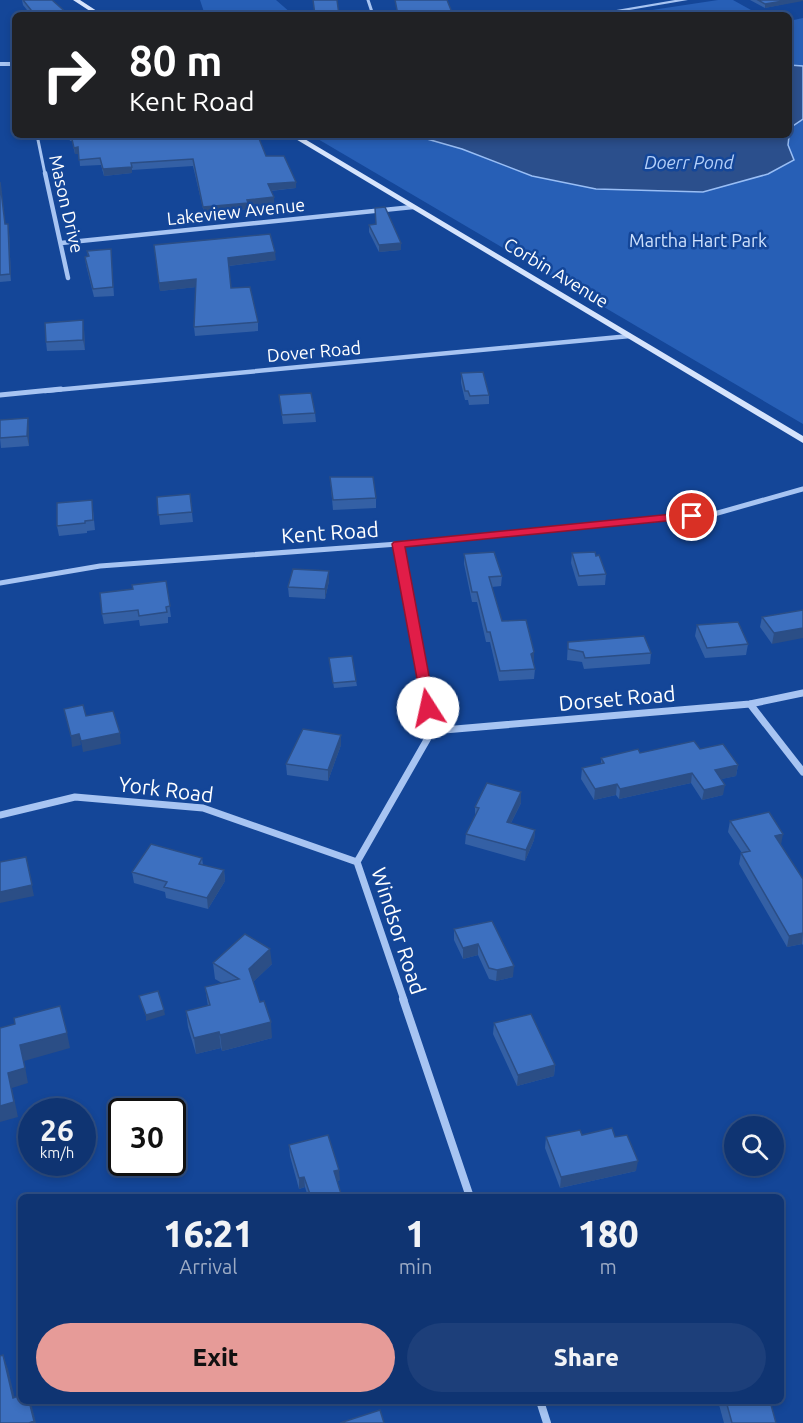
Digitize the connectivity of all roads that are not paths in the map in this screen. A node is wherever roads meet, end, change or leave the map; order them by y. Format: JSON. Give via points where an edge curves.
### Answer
{"nodes":[{"id":1,"x":76,"y":0,"type":"edge"},
{"id":2,"x":685,"y":0,"type":"edge"},
{"id":3,"x":95,"y":12,"type":"edge"},
{"id":4,"x":609,"y":12,"type":"edge"},
{"id":5,"x":38,"y":138,"type":"edge"},
{"id":6,"x":298,"y":138,"type":"edge"},
{"id":7,"x":413,"y":207,"type":"junction"},
{"id":8,"x":61,"y":243,"type":"junction"},
{"id":9,"x":68,"y":278,"type":"dead end"},
{"id":10,"x":630,"y":336,"type":"junction"},
{"id":11,"x":0,"y":396,"type":"edge"},
{"id":12,"x":803,"y":440,"type":"edge"},
{"id":13,"x":803,"y":489,"type":"edge"},
{"id":14,"x":398,"y":544,"type":"junction"},
{"id":15,"x":0,"y":583,"type":"edge"},
{"id":16,"x":803,"y":693,"type":"edge"},
{"id":17,"x":750,"y":704,"type":"junction"},
{"id":18,"x":432,"y":731,"type":"junction"},
{"id":19,"x":803,"y":772,"type":"edge"},
{"id":20,"x":0,"y":815,"type":"edge"},
{"id":21,"x":357,"y":862,"type":"junction"},
{"id":22,"x":469,"y":1194,"type":"edge"},
{"id":23,"x":541,"y":1404,"type":"edge"},
{"id":24,"x":547,"y":1423,"type":"edge"}],
"edges":[{"from":1,"to":3,"type":"main road"},
{"from":2,"to":4,"type":"street"},
{"from":5,"to":8,"type":"street","name":"Mason Drive"},
{"from":6,"to":7,"type":"main road","name":"Corbin Avenue"},
{"from":7,"to":8,"type":"street","name":"Lakeview Avenue"},
{"from":7,"to":10,"type":"main road","name":"Corbin Avenue"},
{"from":8,"to":9,"type":"street","name":"Mason Drive"},
{"from":10,"to":11,"type":"street","name":"Dover Road"},
{"from":10,"to":12,"type":"main road","name":"Corbin Avenue"},
{"from":13,"to":14,"type":"street","name":"Kent Road","via":[[714,514]]},
{"from":14,"to":15,"type":"street","name":"Kent Road","via":[[100,566]]},
{"from":14,"to":18,"type":"street"},
{"from":16,"to":17,"type":"street","name":"Dorset Road"},
{"from":17,"to":18,"type":"street","name":"Dorset Road"},
{"from":17,"to":19,"type":"street"},
{"from":18,"to":21,"type":"street","name":"Windsor Road"},
{"from":20,"to":21,"type":"street","name":"York Road","via":[[75,797],[203,808]]},
{"from":21,"to":22,"type":"street","name":"Windsor Road"},
{"from":23,"to":24,"type":"street"}]}
